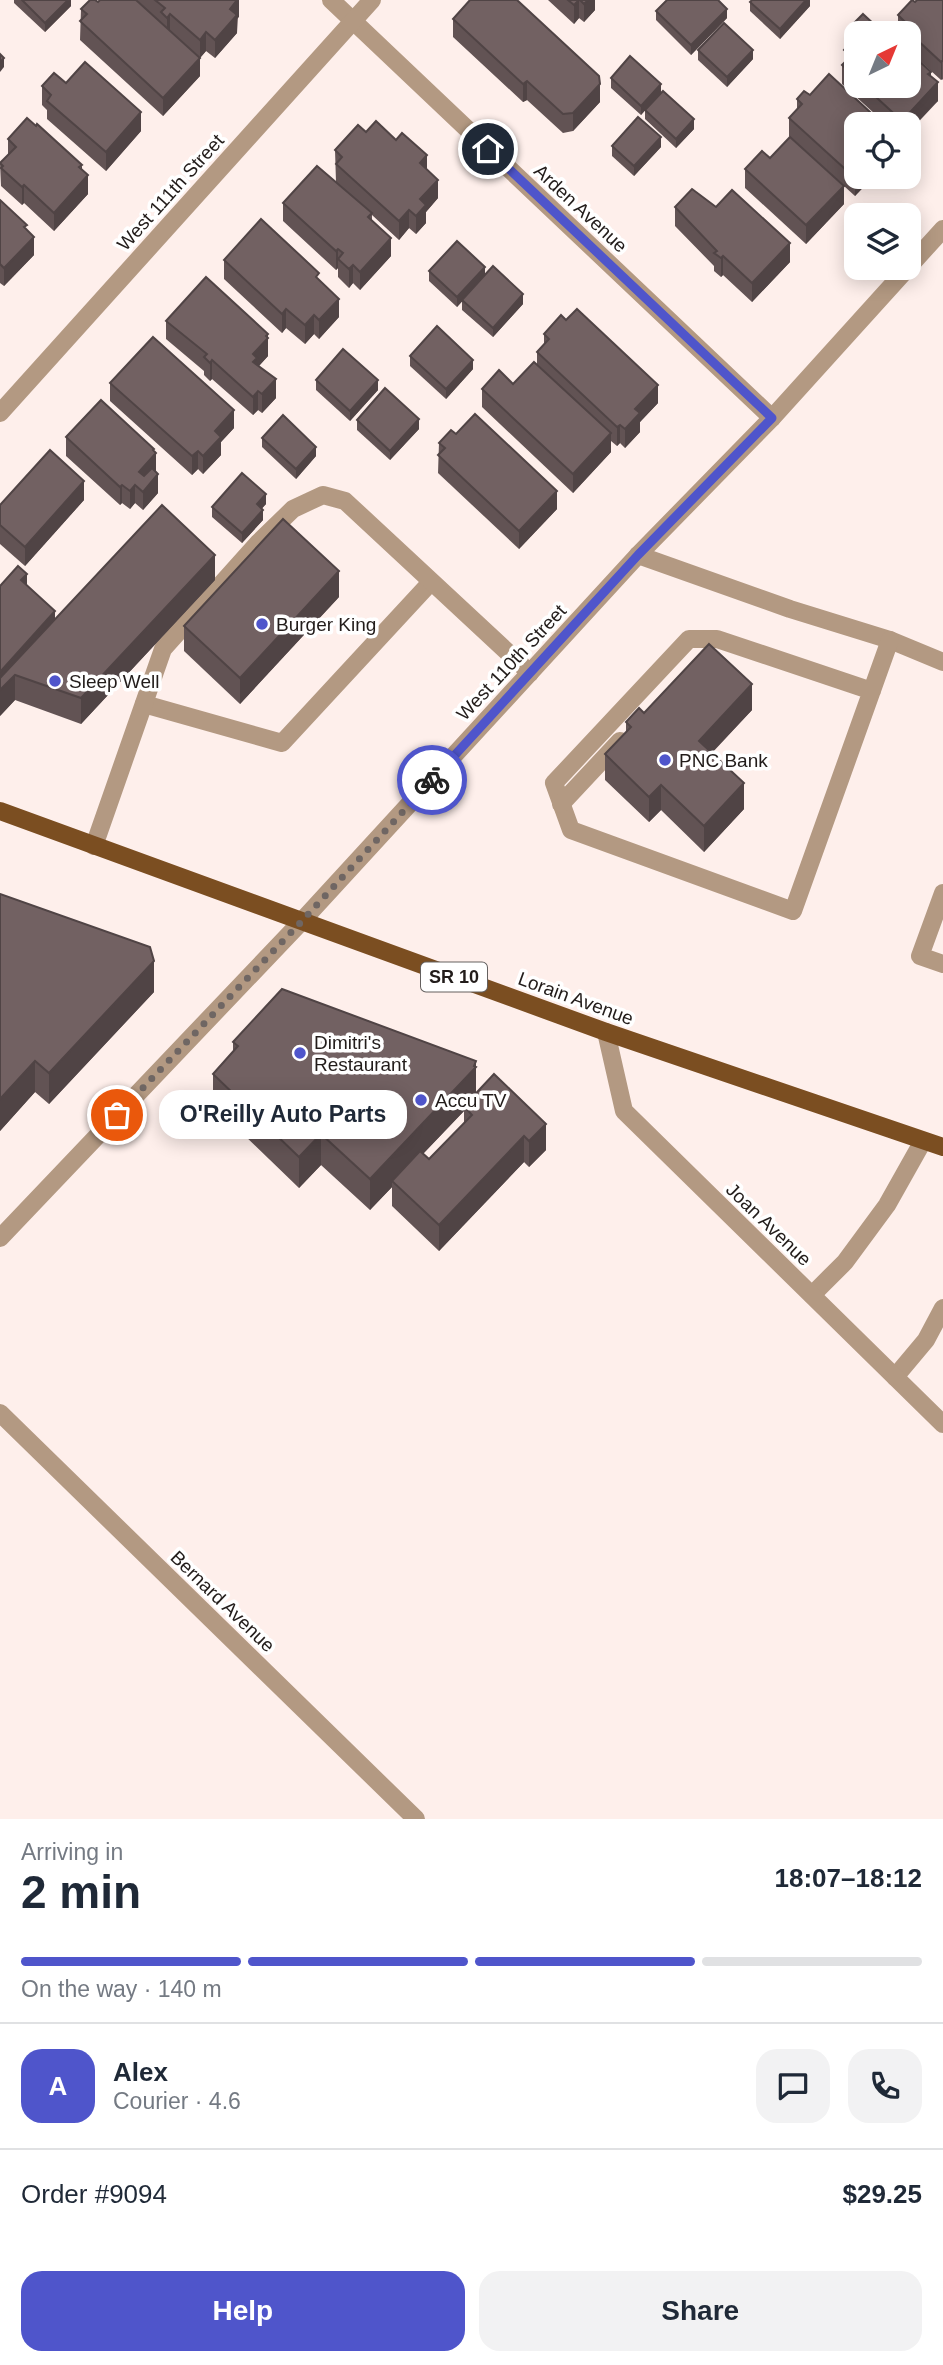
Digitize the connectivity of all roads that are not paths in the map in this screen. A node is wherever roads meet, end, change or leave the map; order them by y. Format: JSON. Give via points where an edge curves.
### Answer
{"nodes":[{"id":1,"x":331,"y":0,"type":"edge"},
{"id":2,"x":372,"y":0,"type":"edge"},
{"id":3,"x":353,"y":20,"type":"junction"},
{"id":4,"x":943,"y":229,"type":"edge"},
{"id":5,"x":0,"y":413,"type":"edge"},
{"id":6,"x":772,"y":418,"type":"junction"},
{"id":7,"x":638,"y":555,"type":"junction"},
{"id":8,"x":431,"y":582,"type":"junction"},
{"id":9,"x":717,"y":639,"type":"junction"},
{"id":10,"x":890,"y":640,"type":"junction"},
{"id":11,"x":698,"y":659,"type":"edge"},
{"id":12,"x":943,"y":662,"type":"edge"},
{"id":13,"x":530,"y":673,"type":"junction"},
{"id":14,"x":872,"y":691,"type":"junction"},
{"id":15,"x":144,"y":704,"type":"junction"},
{"id":16,"x":634,"y":726,"type":"edge"},
{"id":17,"x":561,"y":804,"type":"junction"},
{"id":18,"x":0,"y":811,"type":"edge"},
{"id":19,"x":94,"y":846,"type":"junction"},
{"id":20,"x":943,"y":893,"type":"edge"},
{"id":21,"x":301,"y":922,"type":"junction"},
{"id":22,"x":943,"y":964,"type":"edge"},
{"id":23,"x":606,"y":1032,"type":"junction"},
{"id":24,"x":923,"y":1141,"type":"junction"},
{"id":25,"x":943,"y":1147,"type":"edge"},
{"id":26,"x":2,"y":1232,"type":"edge"},
{"id":27,"x":811,"y":1295,"type":"junction"},
{"id":28,"x":943,"y":1308,"type":"edge"},
{"id":29,"x":895,"y":1377,"type":"junction"},
{"id":30,"x":0,"y":1413,"type":"edge"},
{"id":31,"x":943,"y":1424,"type":"edge"},
{"id":32,"x":416,"y":1819,"type":"edge"}],
"edges":[{"from":1,"to":3,"type":"street","name":"Arden Avenue"},
{"from":2,"to":3,"type":"street","name":"West 111th Street"},
{"from":3,"to":5,"type":"street","name":"West 111th Street"},
{"from":3,"to":6,"type":"street","name":"Arden Avenue"},
{"from":4,"to":6,"type":"street","name":"West 110th Street"},
{"from":6,"to":7,"type":"street","name":"West 110th Street"},
{"from":7,"to":10,"type":"street"},
{"from":7,"to":13,"type":"street","name":"West 110th Street"},
{"from":8,"to":13,"type":"street"},
{"from":8,"to":15,"type":"street","via":[[282,743]]},
{"from":8,"to":15,"type":"street","via":[[345,500],[323,495],[293,509],[163,649]]},
{"from":9,"to":11,"type":"street"},
{"from":9,"to":14,"type":"street"},
{"from":9,"to":17,"type":"street","via":[[689,639],[554,783]]},
{"from":10,"to":12,"type":"street"},
{"from":10,"to":14,"type":"street"},
{"from":13,"to":21,"type":"street","name":"West 110th Street"},
{"from":14,"to":17,"type":"street","via":[[793,911],[571,830]]},
{"from":15,"to":19,"type":"street"},
{"from":16,"to":17,"type":"street"},
{"from":18,"to":19,"type":"main road","name":"Lorain Avenue","number":"SR 10"},
{"from":19,"to":21,"type":"main road","name":"Lorain Avenue","number":"SR 10"},
{"from":20,"to":22,"type":"street","via":[[920,956]]},
{"from":21,"to":23,"type":"main road","name":"Lorain Avenue","number":"SR 10"},
{"from":21,"to":26,"type":"street","name":"West 110th Street"},
{"from":23,"to":24,"type":"main road","name":"Lorain Avenue","number":"SR 10"},
{"from":23,"to":27,"type":"street","name":"Joan Avenue","via":[[624,1111]]},
{"from":24,"to":25,"type":"main road","name":"Lorain Avenue","number":"SR 10"},
{"from":24,"to":27,"type":"street","via":[[887,1205],[845,1262]]},
{"from":27,"to":29,"type":"street","name":"Joan Avenue"},
{"from":28,"to":29,"type":"street","via":[[926,1340]]},
{"from":29,"to":31,"type":"street","name":"Joan Avenue"},
{"from":30,"to":32,"type":"street","name":"Bernard Avenue"}]}
